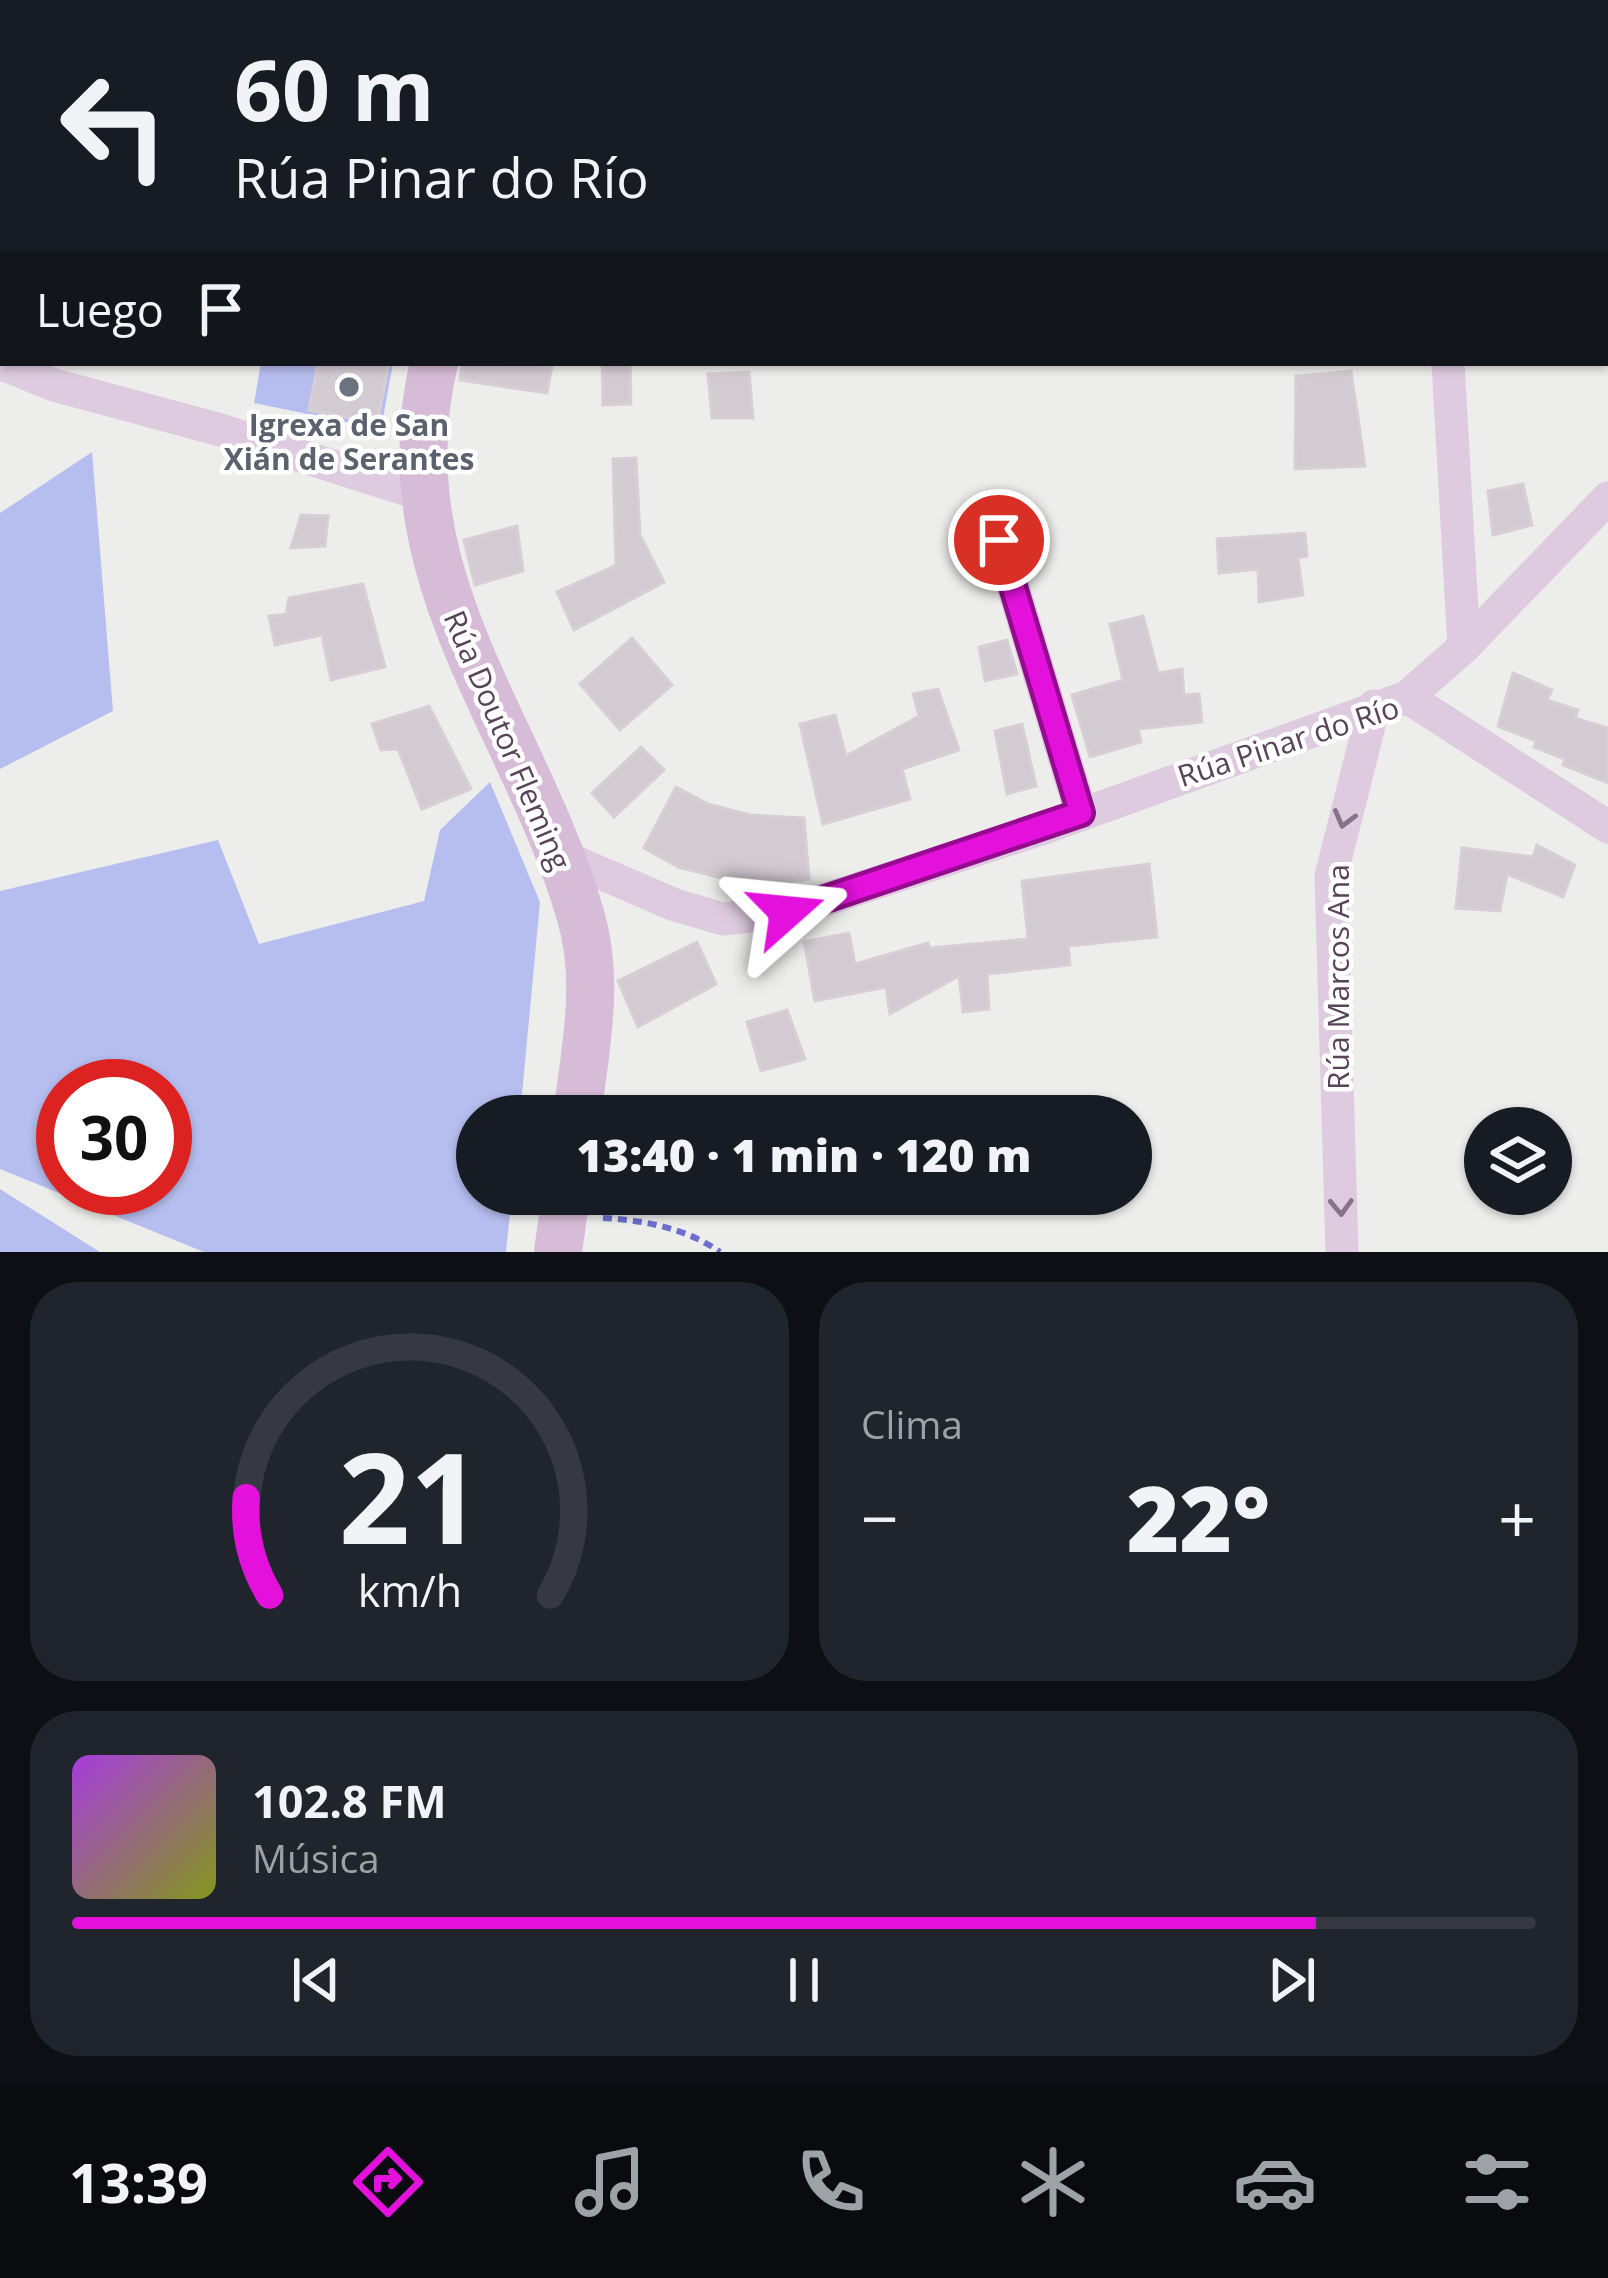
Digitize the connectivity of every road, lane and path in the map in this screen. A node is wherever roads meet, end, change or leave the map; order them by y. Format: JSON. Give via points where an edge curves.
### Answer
{"nodes":[{"id":1,"x":8,"y":366,"type":"edge"},
{"id":2,"x":433,"y":366,"type":"edge"},
{"id":3,"x":1448,"y":366,"type":"edge"},
{"id":4,"x":423,"y":495,"type":"junction"},
{"id":5,"x":1608,"y":498,"type":"edge"},
{"id":6,"x":999,"y":540,"type":"dead end"},
{"id":7,"x":1464,"y":646,"type":"junction"},
{"id":8,"x":1407,"y":697,"type":"junction"},
{"id":9,"x":1374,"y":706,"type":"junction"},
{"id":10,"x":1081,"y":813,"type":"junction"},
{"id":11,"x":1608,"y":827,"type":"edge"},
{"id":12,"x":559,"y":855,"type":"junction"},
{"id":13,"x":580,"y":1095,"type":"edge"},
{"id":14,"x":562,"y":1220,"type":"edge"},
{"id":15,"x":720,"y":1252,"type":"edge"},
{"id":16,"x":1342,"y":1252,"type":"edge"}],
"edges":[{"from":1,"to":4,"type":"street"},
{"from":2,"to":4,"type":"main road","name":"Rúa Doutor Fleming"},
{"from":3,"to":7,"type":"street"},
{"from":4,"to":12,"type":"main road","name":"Rúa Doutor Fleming","via":[[440,581]]},
{"from":5,"to":7,"type":"street"},
{"from":6,"to":10,"type":"street"},
{"from":7,"to":8,"type":"street"},
{"from":8,"to":9,"type":"street","name":"Rúa Pinar do Río"},
{"from":8,"to":11,"type":"street","name":"Rúa Pinar do Río"},
{"from":9,"to":10,"type":"street","name":"Rúa Pinar do Río"},
{"from":9,"to":16,"type":"street","name":"Rúa Marcos Ana","one_way":true,"via":[[1331,877]]},
{"from":10,"to":12,"type":"street","name":"Rúa Pinar do Río","via":[[787,912],[723,919]]},
{"from":12,"to":13,"type":"main road","name":"Rúa Doutor Fleming","via":[[583,921],[592,1004]]},
{"from":14,"to":15,"type":"path","via":[[638,1220]]}]}
